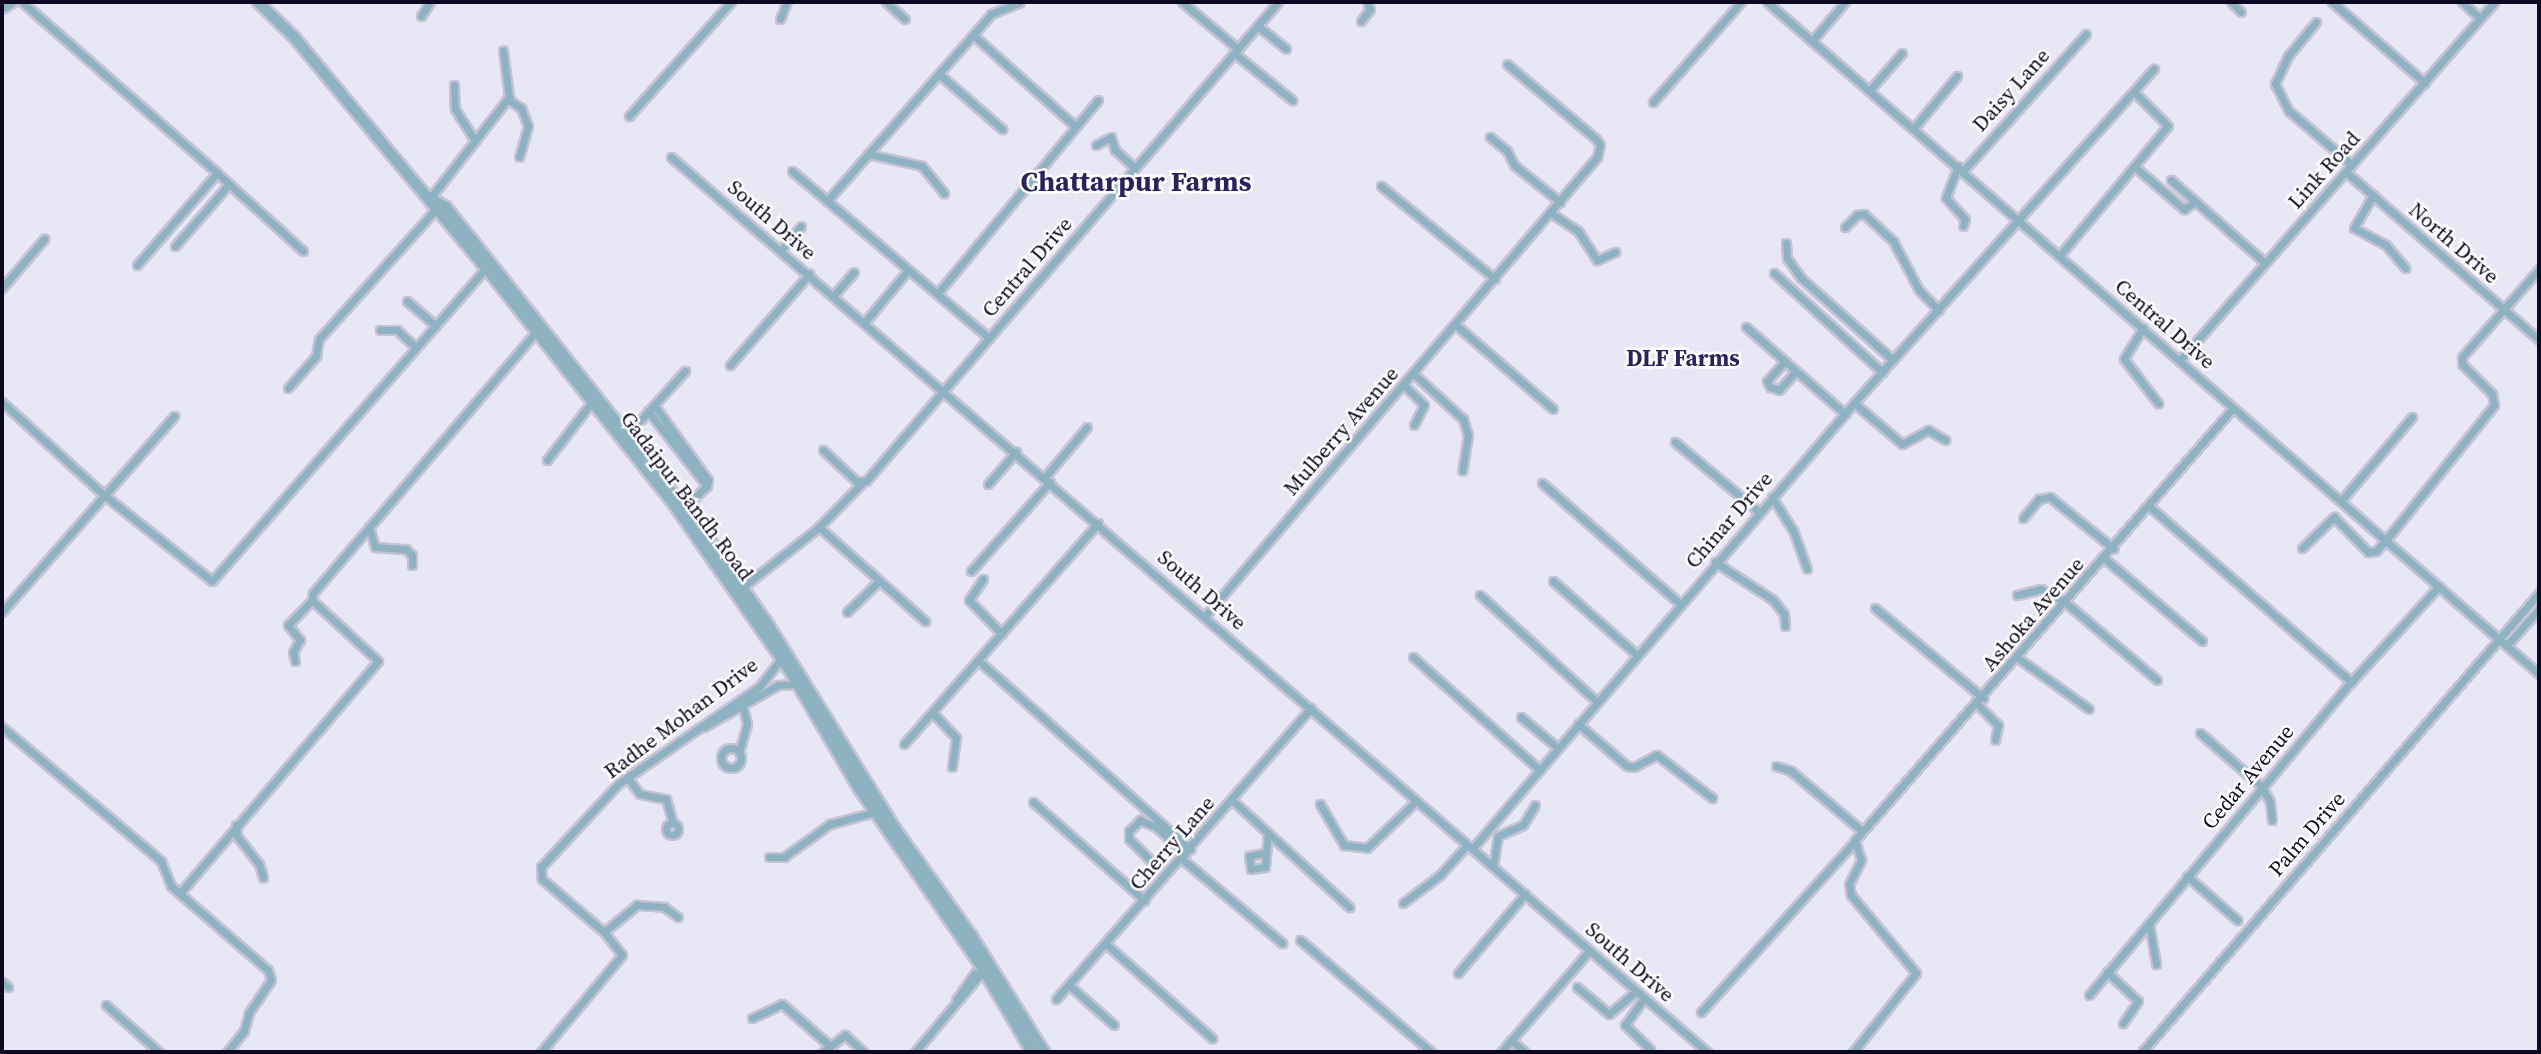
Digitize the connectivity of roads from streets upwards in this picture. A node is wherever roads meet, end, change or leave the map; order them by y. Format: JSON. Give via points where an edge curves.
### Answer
{"nodes":[{"id":1,"x":12,"y":2,"type":"edge"},
{"id":2,"x":22,"y":2,"type":"edge"},
{"id":3,"x":258,"y":2,"type":"edge"},
{"id":4,"x":430,"y":2,"type":"edge"},
{"id":5,"x":731,"y":2,"type":"edge"},
{"id":6,"x":787,"y":2,"type":"edge"},
{"id":7,"x":886,"y":2,"type":"edge"},
{"id":8,"x":1020,"y":2,"type":"edge"},
{"id":9,"x":1181,"y":2,"type":"edge"},
{"id":10,"x":1278,"y":2,"type":"edge"},
{"id":11,"x":1367,"y":2,"type":"edge"},
{"id":12,"x":1741,"y":2,"type":"edge"},
{"id":13,"x":1767,"y":2,"type":"edge"},
{"id":14,"x":1845,"y":2,"type":"edge"},
{"id":15,"x":2231,"y":2,"type":"edge"},
{"id":16,"x":2332,"y":2,"type":"edge"},
{"id":17,"x":2462,"y":2,"type":"edge"},
{"id":18,"x":2494,"y":2,"type":"edge"},
{"id":19,"x":2,"y":8,"type":"edge"},
{"id":20,"x":2241,"y":12,"type":"dead end"},
{"id":21,"x":421,"y":16,"type":"dead end"},
{"id":22,"x":780,"y":19,"type":"dead end"},
{"id":23,"x":905,"y":19,"type":"dead end"},
{"id":24,"x":2480,"y":19,"type":"junction"},
{"id":25,"x":1361,"y":21,"type":"dead end"},
{"id":26,"x":2315,"y":22,"type":"dead end"},
{"id":27,"x":1258,"y":26,"type":"junction"},
{"id":28,"x":2086,"y":34,"type":"dead end"},
{"id":29,"x":973,"y":35,"type":"junction"},
{"id":30,"x":1812,"y":41,"type":"junction"},
{"id":31,"x":1286,"y":49,"type":"dead end"},
{"id":32,"x":503,"y":50,"type":"dead end"},
{"id":33,"x":1236,"y":51,"type":"junction"},
{"id":34,"x":1902,"y":53,"type":"dead end"},
{"id":35,"x":1507,"y":64,"type":"dead end"},
{"id":36,"x":2154,"y":69,"type":"dead end"},
{"id":37,"x":939,"y":74,"type":"junction"},
{"id":38,"x":1957,"y":76,"type":"dead end"},
{"id":39,"x":2425,"y":83,"type":"junction"},
{"id":40,"x":454,"y":85,"type":"dead end"},
{"id":41,"x":1869,"y":91,"type":"junction"},
{"id":42,"x":2134,"y":92,"type":"junction"},
{"id":43,"x":507,"y":99,"type":"junction"},
{"id":44,"x":1098,"y":100,"type":"dead end"},
{"id":45,"x":1292,"y":100,"type":"dead end"},
{"id":46,"x":1653,"y":102,"type":"dead end"},
{"id":47,"x":629,"y":116,"type":"dead end"},
{"id":48,"x":1076,"y":127,"type":"junction"},
{"id":49,"x":1002,"y":129,"type":"dead end"},
{"id":50,"x":1913,"y":129,"type":"junction"},
{"id":51,"x":1490,"y":137,"type":"dead end"},
{"id":52,"x":475,"y":141,"type":"junction"},
{"id":53,"x":1096,"y":145,"type":"dead end"},
{"id":54,"x":868,"y":154,"type":"junction"},
{"id":55,"x":519,"y":156,"type":"dead end"},
{"id":56,"x":671,"y":156,"type":"dead end"},
{"id":57,"x":2135,"y":167,"type":"junction"},
{"id":58,"x":1135,"y":168,"type":"junction"},
{"id":59,"x":1960,"y":168,"type":"junction"},
{"id":60,"x":2349,"y":168,"type":"junction"},
{"id":61,"x":792,"y":171,"type":"dead end"},
{"id":62,"x":217,"y":173,"type":"junction"},
{"id":63,"x":2171,"y":180,"type":"dead end"},
{"id":64,"x":229,"y":184,"type":"junction"},
{"id":65,"x":1381,"y":186,"type":"dead end"},
{"id":66,"x":944,"y":193,"type":"dead end"},
{"id":67,"x":2373,"y":195,"type":"junction"},
{"id":68,"x":428,"y":196,"type":"junction"},
{"id":69,"x":827,"y":201,"type":"junction"},
{"id":70,"x":1560,"y":202,"type":"junction"},
{"id":71,"x":2195,"y":202,"type":"junction"},
{"id":72,"x":436,"y":209,"type":"junction"},
{"id":73,"x":1550,"y":213,"type":"junction"},
{"id":74,"x":2021,"y":222,"type":"junction"},
{"id":75,"x":801,"y":226,"type":"dead end"},
{"id":76,"x":1963,"y":226,"type":"dead end"},
{"id":77,"x":1845,"y":227,"type":"dead end"},
{"id":78,"x":44,"y":239,"type":"dead end"},
{"id":79,"x":1786,"y":243,"type":"dead end"},
{"id":80,"x":175,"y":246,"type":"dead end"},
{"id":81,"x":781,"y":250,"type":"junction"},
{"id":82,"x":303,"y":251,"type":"dead end"},
{"id":83,"x":1615,"y":253,"type":"dead end"},
{"id":84,"x":2060,"y":255,"type":"junction"},
{"id":85,"x":2265,"y":263,"type":"junction"},
{"id":86,"x":136,"y":265,"type":"dead end"},
{"id":87,"x":486,"y":268,"type":"junction"},
{"id":88,"x":2405,"y":268,"type":"dead end"},
{"id":89,"x":2539,"y":269,"type":"edge"},
{"id":90,"x":908,"y":270,"type":"junction"},
{"id":91,"x":853,"y":272,"type":"dead end"},
{"id":92,"x":1774,"y":273,"type":"dead end"},
{"id":93,"x":809,"y":274,"type":"junction"},
{"id":94,"x":1495,"y":279,"type":"junction"},
{"id":95,"x":2,"y":288,"type":"edge"},
{"id":96,"x":937,"y":294,"type":"junction"},
{"id":97,"x":834,"y":295,"type":"junction"},
{"id":98,"x":407,"y":301,"type":"dead end"},
{"id":99,"x":2504,"y":309,"type":"junction"},
{"id":100,"x":1938,"y":310,"type":"junction"},
{"id":101,"x":864,"y":322,"type":"junction"},
{"id":102,"x":1456,"y":325,"type":"junction"},
{"id":103,"x":436,"y":326,"type":"junction"},
{"id":104,"x":1746,"y":327,"type":"dead end"},
{"id":105,"x":2143,"y":328,"type":"junction"},
{"id":106,"x":380,"y":330,"type":"dead end"},
{"id":107,"x":536,"y":332,"type":"junction"},
{"id":108,"x":989,"y":338,"type":"junction"},
{"id":109,"x":2539,"y":340,"type":"edge"},
{"id":110,"x":416,"y":348,"type":"junction"},
{"id":111,"x":1893,"y":360,"type":"junction"},
{"id":112,"x":2180,"y":360,"type":"junction"},
{"id":113,"x":1785,"y":361,"type":"junction"},
{"id":114,"x":730,"y":365,"type":"dead end"},
{"id":115,"x":1796,"y":371,"type":"junction"},
{"id":116,"x":685,"y":372,"type":"dead end"},
{"id":117,"x":1882,"y":372,"type":"junction"},
{"id":118,"x":1414,"y":374,"type":"junction"},
{"id":119,"x":1404,"y":385,"type":"junction"},
{"id":120,"x":288,"y":388,"type":"dead end"},
{"id":121,"x":944,"y":390,"type":"junction"},
{"id":122,"x":2,"y":402,"type":"edge"},
{"id":123,"x":591,"y":403,"type":"junction"},
{"id":124,"x":1854,"y":403,"type":"junction"},
{"id":125,"x":2158,"y":403,"type":"dead end"},
{"id":126,"x":651,"y":408,"type":"junction"},
{"id":127,"x":2233,"y":408,"type":"junction"},
{"id":128,"x":1553,"y":409,"type":"dead end"},
{"id":129,"x":1845,"y":414,"type":"junction"},
{"id":130,"x":174,"y":416,"type":"dead end"},
{"id":131,"x":2412,"y":417,"type":"dead end"},
{"id":132,"x":1414,"y":425,"type":"dead end"},
{"id":133,"x":1087,"y":427,"type":"dead end"},
{"id":134,"x":628,"y":434,"type":"junction"},
{"id":135,"x":1945,"y":440,"type":"dead end"},
{"id":136,"x":1675,"y":442,"type":"dead end"},
{"id":137,"x":823,"y":450,"type":"dead end"},
{"id":138,"x":1016,"y":452,"type":"junction"},
{"id":139,"x":547,"y":460,"type":"dead end"},
{"id":140,"x":1462,"y":471,"type":"dead end"},
{"id":141,"x":1048,"y":480,"type":"junction"},
{"id":142,"x":862,"y":483,"type":"junction"},
{"id":143,"x":988,"y":484,"type":"dead end"},
{"id":144,"x":1542,"y":484,"type":"dead end"},
{"id":145,"x":104,"y":495,"type":"junction"},
{"id":146,"x":1772,"y":498,"type":"junction"},
{"id":147,"x":2341,"y":501,"type":"junction"},
{"id":148,"x":685,"y":507,"type":"junction"},
{"id":149,"x":2150,"y":507,"type":"junction"},
{"id":150,"x":1759,"y":512,"type":"junction"},
{"id":151,"x":2023,"y":518,"type":"dead end"},
{"id":152,"x":1098,"y":523,"type":"junction"},
{"id":153,"x":369,"y":527,"type":"junction"},
{"id":154,"x":819,"y":527,"type":"junction"},
{"id":155,"x":2386,"y":540,"type":"junction"},
{"id":156,"x":2114,"y":548,"type":"junction"},
{"id":157,"x":2302,"y":548,"type":"dead end"},
{"id":158,"x":2105,"y":559,"type":"junction"},
{"id":159,"x":1715,"y":562,"type":"junction"},
{"id":160,"x":412,"y":565,"type":"dead end"},
{"id":161,"x":1807,"y":569,"type":"dead end"},
{"id":162,"x":971,"y":571,"type":"dead end"},
{"id":163,"x":983,"y":579,"type":"dead end"},
{"id":164,"x":879,"y":581,"type":"junction"},
{"id":165,"x":1553,"y":581,"type":"dead end"},
{"id":166,"x":2439,"y":586,"type":"junction"},
{"id":167,"x":743,"y":587,"type":"junction"},
{"id":168,"x":2539,"y":593,"type":"edge"},
{"id":169,"x":1480,"y":595,"type":"dead end"},
{"id":170,"x":2017,"y":596,"type":"dead end"},
{"id":171,"x":312,"y":600,"type":"junction"},
{"id":172,"x":2066,"y":603,"type":"junction"},
{"id":173,"x":1680,"y":604,"type":"junction"},
{"id":174,"x":1875,"y":608,"type":"dead end"},
{"id":175,"x":2539,"y":609,"type":"edge"},
{"id":176,"x":2,"y":612,"type":"edge"},
{"id":177,"x":847,"y":612,"type":"dead end"},
{"id":178,"x":1205,"y":615,"type":"junction"},
{"id":179,"x":925,"y":621,"type":"dead end"},
{"id":180,"x":1785,"y":626,"type":"dead end"},
{"id":181,"x":1002,"y":634,"type":"junction"},
{"id":182,"x":2499,"y":639,"type":"junction"},
{"id":183,"x":2202,"y":641,"type":"dead end"},
{"id":184,"x":2507,"y":645,"type":"junction"},
{"id":185,"x":1637,"y":655,"type":"junction"},
{"id":186,"x":1413,"y":657,"type":"dead end"},
{"id":187,"x":2018,"y":658,"type":"junction"},
{"id":188,"x":781,"y":659,"type":"junction"},
{"id":189,"x":295,"y":661,"type":"dead end"},
{"id":190,"x":979,"y":661,"type":"junction"},
{"id":191,"x":2539,"y":674,"type":"edge"},
{"id":192,"x":2157,"y":680,"type":"dead end"},
{"id":193,"x":2351,"y":682,"type":"junction"},
{"id":194,"x":796,"y":684,"type":"junction"},
{"id":195,"x":1983,"y":698,"type":"junction"},
{"id":196,"x":1597,"y":702,"type":"junction"},
{"id":197,"x":1977,"y":704,"type":"junction"},
{"id":198,"x":743,"y":706,"type":"junction"},
{"id":199,"x":1311,"y":708,"type":"junction"},
{"id":200,"x":2089,"y":709,"type":"dead end"},
{"id":201,"x":933,"y":713,"type":"junction"},
{"id":202,"x":1521,"y":717,"type":"dead end"},
{"id":203,"x":1578,"y":724,"type":"junction"},
{"id":204,"x":2,"y":727,"type":"edge"},
{"id":205,"x":696,"y":729,"type":"junction"},
{"id":206,"x":2200,"y":733,"type":"dead end"},
{"id":207,"x":1995,"y":740,"type":"dead end"},
{"id":208,"x":904,"y":744,"type":"dead end"},
{"id":209,"x":1558,"y":748,"type":"junction"},
{"id":210,"x":739,"y":751,"type":"dead end"},
{"id":211,"x":1776,"y":766,"type":"dead end"},
{"id":212,"x":952,"y":767,"type":"dead end"},
{"id":213,"x":1540,"y":770,"type":"junction"},
{"id":214,"x":627,"y":777,"type":"junction"},
{"id":215,"x":2262,"y":787,"type":"junction"},
{"id":216,"x":1712,"y":798,"type":"dead end"},
{"id":217,"x":1232,"y":800,"type":"junction"},
{"id":218,"x":1416,"y":801,"type":"junction"},
{"id":219,"x":1033,"y":802,"type":"dead end"},
{"id":220,"x":1320,"y":804,"type":"dead end"},
{"id":221,"x":1535,"y":805,"type":"dead end"},
{"id":222,"x":875,"y":812,"type":"junction"},
{"id":223,"x":2272,"y":820,"type":"dead end"},
{"id":224,"x":673,"y":823,"type":"dead end"},
{"id":225,"x":236,"y":824,"type":"junction"},
{"id":226,"x":1862,"y":831,"type":"junction"},
{"id":227,"x":1268,"y":833,"type":"junction"},
{"id":228,"x":1855,"y":841,"type":"junction"},
{"id":229,"x":1470,"y":847,"type":"junction"},
{"id":230,"x":1264,"y":853,"type":"dead end"},
{"id":231,"x":1186,"y":854,"type":"junction"},
{"id":232,"x":769,"y":857,"type":"dead end"},
{"id":233,"x":1151,"y":861,"type":"dead end"},
{"id":234,"x":1493,"y":867,"type":"junction"},
{"id":235,"x":2187,"y":876,"type":"junction"},
{"id":236,"x":262,"y":877,"type":"dead end"},
{"id":237,"x":180,"y":893,"type":"junction"},
{"id":238,"x":1525,"y":894,"type":"junction"},
{"id":239,"x":1145,"y":901,"type":"junction"},
{"id":240,"x":1403,"y":903,"type":"dead end"},
{"id":241,"x":1349,"y":907,"type":"dead end"},
{"id":242,"x":678,"y":917,"type":"dead end"},
{"id":243,"x":2237,"y":920,"type":"dead end"},
{"id":244,"x":2149,"y":923,"type":"junction"},
{"id":245,"x":604,"y":932,"type":"junction"},
{"id":246,"x":1300,"y":940,"type":"dead end"},
{"id":247,"x":1282,"y":943,"type":"dead end"},
{"id":248,"x":1106,"y":944,"type":"junction"},
{"id":249,"x":1590,"y":951,"type":"junction"},
{"id":250,"x":2156,"y":964,"type":"dead end"},
{"id":251,"x":982,"y":969,"type":"junction"},
{"id":252,"x":2107,"y":972,"type":"junction"},
{"id":253,"x":1458,"y":973,"type":"dead end"},
{"id":254,"x":1069,"y":985,"type":"junction"},
{"id":255,"x":1577,"y":987,"type":"dead end"},
{"id":256,"x":1636,"y":991,"type":"junction"},
{"id":257,"x":2089,"y":995,"type":"dead end"},
{"id":258,"x":1644,"y":998,"type":"junction"},
{"id":259,"x":1056,"y":999,"type":"dead end"},
{"id":260,"x":106,"y":1005,"type":"dead end"},
{"id":261,"x":1701,"y":1012,"type":"dead end"},
{"id":262,"x":752,"y":1018,"type":"dead end"},
{"id":263,"x":2123,"y":1023,"type":"dead end"},
{"id":264,"x":1114,"y":1025,"type":"dead end"},
{"id":265,"x":1212,"y":1038,"type":"dead end"},
{"id":266,"x":1511,"y":1040,"type":"junction"},
{"id":267,"x":829,"y":1045,"type":"junction"},
{"id":268,"x":1650,"y":1049,"type":"dead end"},
{"id":269,"x":1705,"y":1051,"type":"edge"},
{"id":270,"x":159,"y":1052,"type":"edge"},
{"id":271,"x":226,"y":1052,"type":"edge"},
{"id":272,"x":541,"y":1052,"type":"edge"},
{"id":273,"x":823,"y":1052,"type":"edge"},
{"id":274,"x":864,"y":1052,"type":"edge"},
{"id":275,"x":915,"y":1052,"type":"edge"},
{"id":276,"x":1032,"y":1052,"type":"edge"},
{"id":277,"x":1044,"y":1052,"type":"edge"},
{"id":278,"x":1431,"y":1052,"type":"edge"},
{"id":279,"x":1503,"y":1052,"type":"edge"},
{"id":280,"x":1525,"y":1052,"type":"edge"},
{"id":281,"x":1853,"y":1052,"type":"edge"},
{"id":282,"x":2142,"y":1052,"type":"edge"}],
"edges":[{"from":1,"to":19,"type":"street"},
{"from":2,"to":62,"type":"street"},
{"from":3,"to":68,"type":"street","name":"Gadaipur Bandh Road","via":[[294,37]]},
{"from":4,"to":21,"type":"street"},
{"from":5,"to":47,"type":"street"},
{"from":6,"to":22,"type":"street"},
{"from":7,"to":23,"type":"street"},
{"from":8,"to":29,"type":"street","via":[[991,14]]},
{"from":9,"to":33,"type":"street"},
{"from":10,"to":27,"type":"street","name":"Central Drive"},
{"from":11,"to":25,"type":"street","via":[[1370,9]]},
{"from":12,"to":46,"type":"street"},
{"from":13,"to":30,"type":"street","name":"Central Drive"},
{"from":14,"to":30,"type":"street"},
{"from":15,"to":20,"type":"street"},
{"from":16,"to":39,"type":"street"},
{"from":17,"to":24,"type":"street"},
{"from":18,"to":24,"type":"street","name":"Link Road"},
{"from":24,"to":39,"type":"street","name":"Link Road"},
{"from":26,"to":60,"type":"street","name":"North Drive","via":[[2288,56],[2275,85],[2289,111]]},
{"from":27,"to":31,"type":"street"},
{"from":27,"to":33,"type":"street","name":"Central Drive"},
{"from":28,"to":59,"type":"street","name":"Daisy Lane"},
{"from":29,"to":37,"type":"street"},
{"from":29,"to":48,"type":"street"},
{"from":30,"to":41,"type":"street","name":"Central Drive"},
{"from":32,"to":43,"type":"street","via":[[510,89]]},
{"from":33,"to":45,"type":"street"},
{"from":33,"to":58,"type":"street","name":"Central Drive"},
{"from":34,"to":41,"type":"street"},
{"from":35,"to":70,"type":"street","name":"Mulberry Avenue","via":[[1600,145],[1597,157]]},
{"from":36,"to":42,"type":"street","name":"Chinar Drive"},
{"from":37,"to":49,"type":"street"},
{"from":37,"to":54,"type":"street"},
{"from":38,"to":50,"type":"street"},
{"from":39,"to":60,"type":"street","name":"Link Road"},
{"from":40,"to":52,"type":"street","via":[[455,109]]},
{"from":41,"to":50,"type":"street","name":"Central Drive"},
{"from":42,"to":57,"type":"street","via":[[2168,122]]},
{"from":42,"to":74,"type":"street","name":"Chinar Drive"},
{"from":43,"to":52,"type":"street"},
{"from":43,"to":55,"type":"street","via":[[521,108],[528,126]]},
{"from":44,"to":48,"type":"street"},
{"from":48,"to":96,"type":"street"},
{"from":50,"to":59,"type":"street","name":"Central Drive"},
{"from":51,"to":70,"type":"street","via":[[1510,154],[1514,165]]},
{"from":52,"to":68,"type":"street"},
{"from":53,"to":58,"type":"street","via":[[1111,137],[1115,150]]},
{"from":54,"to":66,"type":"street","via":[[922,166]]},
{"from":54,"to":69,"type":"street"},
{"from":56,"to":81,"type":"street","name":"South Drive"},
{"from":57,"to":71,"type":"street","via":[[2184,209]]},
{"from":57,"to":84,"type":"street"},
{"from":58,"to":108,"type":"street","name":"Central Drive"},
{"from":59,"to":74,"type":"street","name":"Central Drive"},
{"from":59,"to":76,"type":"street","via":[[1946,198],[1966,220]]},
{"from":60,"to":67,"type":"street","name":"North Drive"},
{"from":60,"to":85,"type":"street","name":"Link Road"},
{"from":61,"to":69,"type":"street"},
{"from":62,"to":64,"type":"street"},
{"from":62,"to":86,"type":"street"},
{"from":63,"to":71,"type":"street"},
{"from":64,"to":80,"type":"street"},
{"from":64,"to":82,"type":"street"},
{"from":65,"to":94,"type":"street"},
{"from":67,"to":88,"type":"street","via":[[2354,228],[2386,245]]},
{"from":67,"to":99,"type":"street","name":"North Drive"},
{"from":68,"to":72,"type":"street","name":"Gadaipur Bandh Road"},
{"from":68,"to":134,"type":"street","via":[[450,211]]},
{"from":69,"to":90,"type":"street"},
{"from":70,"to":73,"type":"street","name":"Mulberry Avenue"},
{"from":71,"to":85,"type":"street"},
{"from":72,"to":87,"type":"street","name":"Gadaipur Bandh Road"},
{"from":72,"to":120,"type":"street","via":[[319,339],[316,356]]},
{"from":73,"to":83,"type":"street","via":[[1578,231],[1597,260]]},
{"from":73,"to":94,"type":"street","name":"Mulberry Avenue"},
{"from":74,"to":84,"type":"street","name":"Central Drive"},
{"from":74,"to":100,"type":"street","name":"Chinar Drive"},
{"from":75,"to":81,"type":"street"},
{"from":77,"to":100,"type":"street","via":[[1864,214],[1893,241],[1919,290]]},
{"from":78,"to":95,"type":"street"},
{"from":79,"to":111,"type":"street","via":[[1787,258],[1801,278]]},
{"from":81,"to":93,"type":"street","name":"South Drive"},
{"from":84,"to":105,"type":"street","name":"Central Drive"},
{"from":85,"to":112,"type":"street","name":"Link Road"},
{"from":87,"to":103,"type":"street"},
{"from":87,"to":107,"type":"street","name":"Gadaipur Bandh Road"},
{"from":89,"to":99,"type":"street"},
{"from":90,"to":96,"type":"street"},
{"from":90,"to":101,"type":"street"},
{"from":91,"to":97,"type":"street"},
{"from":92,"to":117,"type":"street"},
{"from":93,"to":97,"type":"street","name":"South Drive"},
{"from":93,"to":114,"type":"street"},
{"from":94,"to":102,"type":"street","name":"Mulberry Avenue"},
{"from":96,"to":108,"type":"street"},
{"from":97,"to":101,"type":"street","name":"South Drive"},
{"from":98,"to":103,"type":"street"},
{"from":99,"to":109,"type":"street","name":"North Drive"},
{"from":99,"to":155,"type":"street","via":[[2461,360],[2492,394],[2494,405]]},
{"from":100,"to":111,"type":"street","name":"Chinar Drive"},
{"from":101,"to":121,"type":"street","name":"South Drive"},
{"from":102,"to":118,"type":"street","name":"Mulberry Avenue"},
{"from":102,"to":128,"type":"street"},
{"from":103,"to":110,"type":"street"},
{"from":104,"to":113,"type":"street"},
{"from":105,"to":112,"type":"street","name":"Central Drive"},
{"from":105,"to":125,"type":"street","via":[[2124,359]]},
{"from":106,"to":110,"type":"street","via":[[397,330]]},
{"from":107,"to":123,"type":"street","name":"Gadaipur Bandh Road"},
{"from":107,"to":153,"type":"street"},
{"from":108,"to":121,"type":"street","name":"Central Drive"},
{"from":110,"to":145,"type":"street","via":[[214,581]]},
{"from":111,"to":117,"type":"street","name":"Chinar Drive"},
{"from":112,"to":127,"type":"street","name":"Central Drive"},
{"from":113,"to":115,"type":"street"},
{"from":113,"to":115,"type":"street","via":[[1768,381],[1770,387],[1779,390]]},
{"from":115,"to":129,"type":"street"},
{"from":116,"to":126,"type":"street"},
{"from":117,"to":124,"type":"street","name":"Chinar Drive"},
{"from":118,"to":119,"type":"street","name":"Mulberry Avenue"},
{"from":118,"to":140,"type":"street","via":[[1463,419],[1468,435]]},
{"from":119,"to":132,"type":"street","via":[[1424,405]]},
{"from":119,"to":178,"type":"street","name":"Mulberry Avenue"},
{"from":121,"to":138,"type":"street","name":"South Drive"},
{"from":121,"to":142,"type":"street","name":"Central Drive"},
{"from":122,"to":145,"type":"street"},
{"from":123,"to":139,"type":"street"},
{"from":123,"to":188,"type":"street","name":"Gadaipur Bandh Road","via":[[670,499]]},
{"from":124,"to":129,"type":"street","name":"Chinar Drive"},
{"from":124,"to":135,"type":"street","via":[[1902,444],[1928,430]]},
{"from":126,"to":134,"type":"street"},
{"from":126,"to":148,"type":"street","via":[[708,481]]},
{"from":127,"to":147,"type":"street","name":"Central Drive"},
{"from":127,"to":149,"type":"street","name":"Ashoka Avenue"},
{"from":129,"to":146,"type":"street","name":"Chinar Drive"},
{"from":130,"to":145,"type":"street"},
{"from":131,"to":147,"type":"street"},
{"from":133,"to":141,"type":"street"},
{"from":134,"to":148,"type":"street"},
{"from":136,"to":150,"type":"street"},
{"from":137,"to":142,"type":"street"},
{"from":138,"to":141,"type":"street","name":"South Drive"},
{"from":138,"to":143,"type":"street"},
{"from":141,"to":152,"type":"street","name":"South Drive"},
{"from":141,"to":162,"type":"street"},
{"from":142,"to":154,"type":"street","name":"Central Drive"},
{"from":144,"to":173,"type":"street"},
{"from":145,"to":176,"type":"street"},
{"from":146,"to":150,"type":"street","name":"Chinar Drive"},
{"from":146,"to":161,"type":"street","via":[[1793,530]]},
{"from":147,"to":155,"type":"street","name":"Central Drive"},
{"from":148,"to":167,"type":"street"},
{"from":149,"to":156,"type":"street","name":"Ashoka Avenue"},
{"from":149,"to":193,"type":"street"},
{"from":150,"to":159,"type":"street","name":"Chinar Drive"},
{"from":151,"to":156,"type":"street","via":[[2039,499],[2050,497]]},
{"from":152,"to":178,"type":"street","name":"South Drive"},
{"from":152,"to":181,"type":"street"},
{"from":153,"to":160,"type":"street","via":[[376,547],[406,549],[412,555]]},
{"from":153,"to":171,"type":"street","via":[[315,589]]},
{"from":154,"to":164,"type":"street"},
{"from":154,"to":167,"type":"street","name":"Central Drive"},
{"from":155,"to":157,"type":"street","via":[[2376,551],[2368,552],[2334,517]]},
{"from":155,"to":166,"type":"street","name":"Central Drive"},
{"from":156,"to":158,"type":"street","name":"Ashoka Avenue"},
{"from":158,"to":172,"type":"street","name":"Ashoka Avenue"},
{"from":158,"to":183,"type":"street"},
{"from":159,"to":173,"type":"street","name":"Chinar Drive"},
{"from":159,"to":180,"type":"street","via":[[1773,600],[1782,610]]},
{"from":163,"to":181,"type":"street","via":[[969,600]]},
{"from":164,"to":177,"type":"street"},
{"from":164,"to":179,"type":"street"},
{"from":165,"to":185,"type":"street"},
{"from":166,"to":182,"type":"street","name":"Central Drive"},
{"from":166,"to":193,"type":"street","name":"Cedar Avenue"},
{"from":167,"to":277,"type":"street"},
{"from":168,"to":182,"type":"street","name":"Palm Drive"},
{"from":169,"to":196,"type":"street"},
{"from":170,"to":172,"type":"street","via":[[2041,589]]},
{"from":171,"to":189,"type":"street","via":[[288,625],[300,640],[292,653]]},
{"from":171,"to":225,"type":"street","via":[[374,653],[378,662]]},
{"from":172,"to":187,"type":"street","name":"Ashoka Avenue"},
{"from":172,"to":192,"type":"street"},
{"from":173,"to":185,"type":"street","name":"Chinar Drive"},
{"from":174,"to":195,"type":"street"},
{"from":175,"to":184,"type":"street"},
{"from":178,"to":199,"type":"street","name":"South Drive"},
{"from":181,"to":190,"type":"street"},
{"from":182,"to":184,"type":"street","name":"Central Drive"},
{"from":182,"to":282,"type":"street","name":"Palm Drive"},
{"from":184,"to":191,"type":"street","name":"Central Drive"},
{"from":185,"to":196,"type":"street","name":"Chinar Drive"},
{"from":186,"to":213,"type":"street"},
{"from":187,"to":195,"type":"street","name":"Ashoka Avenue"},
{"from":187,"to":200,"type":"street"},
{"from":188,"to":194,"type":"street","name":"Gadaipur Bandh Road"},
{"from":188,"to":205,"type":"street","name":"Radhe Mohan Drive","via":[[760,686]]},
{"from":190,"to":201,"type":"street"},
{"from":190,"to":231,"type":"street"},
{"from":193,"to":215,"type":"street","name":"Cedar Avenue"},
{"from":194,"to":198,"type":"street","via":[[778,685]]},
{"from":194,"to":222,"type":"street","name":"Gadaipur Bandh Road"},
{"from":195,"to":197,"type":"street","name":"Ashoka Avenue"},
{"from":196,"to":203,"type":"street","name":"Chinar Drive"},
{"from":197,"to":207,"type":"street","via":[[1998,726]]},
{"from":197,"to":226,"type":"street","name":"Ashoka Avenue"},
{"from":198,"to":205,"type":"street"},
{"from":198,"to":210,"type":"street","via":[[747,724]]},
{"from":199,"to":217,"type":"street","name":"Cherry Lane"},
{"from":199,"to":218,"type":"street","name":"South Drive"},
{"from":201,"to":208,"type":"street"},
{"from":201,"to":212,"type":"street","via":[[956,738]]},
{"from":202,"to":209,"type":"street"},
{"from":203,"to":209,"type":"street","name":"Chinar Drive"},
{"from":203,"to":216,"type":"street","via":[[1627,766],[1657,755]]},
{"from":204,"to":237,"type":"street","via":[[164,863],[168,881]]},
{"from":205,"to":214,"type":"street","name":"Radhe Mohan Drive"},
{"from":206,"to":215,"type":"street"},
{"from":209,"to":213,"type":"street","name":"Chinar Drive"},
{"from":211,"to":226,"type":"street","via":[[1791,771]]},
{"from":213,"to":229,"type":"street","name":"Chinar Drive"},
{"from":214,"to":224,"type":"street","via":[[640,794],[666,799]]},
{"from":214,"to":245,"type":"street","name":"Radhe Mohan Drive","via":[[540,871],[550,887]]},
{"from":215,"to":223,"type":"street"},
{"from":215,"to":235,"type":"street","name":"Cedar Avenue"},
{"from":217,"to":227,"type":"street"},
{"from":217,"to":231,"type":"street","name":"Cherry Lane"},
{"from":218,"to":220,"type":"street","via":[[1367,848],[1344,845]]},
{"from":218,"to":229,"type":"street","name":"South Drive"},
{"from":219,"to":239,"type":"street"},
{"from":221,"to":234,"type":"street","via":[[1523,825],[1498,836]]},
{"from":222,"to":232,"type":"street","via":[[830,824],[784,857]]},
{"from":222,"to":251,"type":"street","name":"Gadaipur Bandh Road"},
{"from":225,"to":236,"type":"street","via":[[237,836],[259,864]]},
{"from":225,"to":237,"type":"street"},
{"from":226,"to":228,"type":"street","name":"Ashoka Avenue"},
{"from":227,"to":230,"type":"street"},
{"from":227,"to":241,"type":"street"},
{"from":228,"to":261,"type":"street","name":"Ashoka Avenue"},
{"from":228,"to":281,"type":"street","via":[[1861,860],[1849,884],[1851,895],[1916,973]]},
{"from":229,"to":234,"type":"street","name":"South Drive"},
{"from":229,"to":240,"type":"street","name":"Chinar Drive"},
{"from":231,"to":233,"type":"street","via":[[1156,827],[1140,820],[1131,827],[1129,839]]},
{"from":231,"to":239,"type":"street","name":"Cherry Lane"},
{"from":231,"to":247,"type":"street"},
{"from":234,"to":238,"type":"street","name":"South Drive"},
{"from":235,"to":243,"type":"street"},
{"from":235,"to":244,"type":"street","name":"Cedar Avenue"},
{"from":237,"to":271,"type":"street","via":[[271,974],[244,1031]]},
{"from":238,"to":249,"type":"street","name":"South Drive"},
{"from":238,"to":253,"type":"street"},
{"from":239,"to":248,"type":"street","name":"Cherry Lane"},
{"from":242,"to":245,"type":"street","via":[[664,907],[634,905]]},
{"from":244,"to":250,"type":"street"},
{"from":244,"to":252,"type":"street","name":"Cedar Avenue"},
{"from":245,"to":272,"type":"street","name":"Radhe Mohan Drive","via":[[620,949],[620,961]]},
{"from":246,"to":278,"type":"street"},
{"from":248,"to":254,"type":"street","name":"Cherry Lane"},
{"from":248,"to":265,"type":"street"},
{"from":249,"to":256,"type":"street","name":"South Drive"},
{"from":249,"to":266,"type":"street"},
{"from":251,"to":275,"type":"street"},
{"from":251,"to":276,"type":"street","name":"Gadaipur Bandh Road"},
{"from":252,"to":257,"type":"street","name":"Cedar Avenue"},
{"from":252,"to":263,"type":"street","via":[[2138,1001]]},
{"from":254,"to":259,"type":"street","name":"Cherry Lane"},
{"from":254,"to":264,"type":"street"},
{"from":255,"to":256,"type":"street","via":[[1609,1014]]},
{"from":256,"to":258,"type":"street","name":"South Drive"},
{"from":258,"to":268,"type":"street","via":[[1625,1025]]},
{"from":258,"to":269,"type":"street","name":"South Drive"},
{"from":260,"to":270,"type":"street"},
{"from":262,"to":267,"type":"street","via":[[782,1004]]},
{"from":266,"to":279,"type":"street"},
{"from":266,"to":280,"type":"street"},
{"from":267,"to":273,"type":"street"},
{"from":267,"to":274,"type":"street","via":[[845,1035]]}]}
